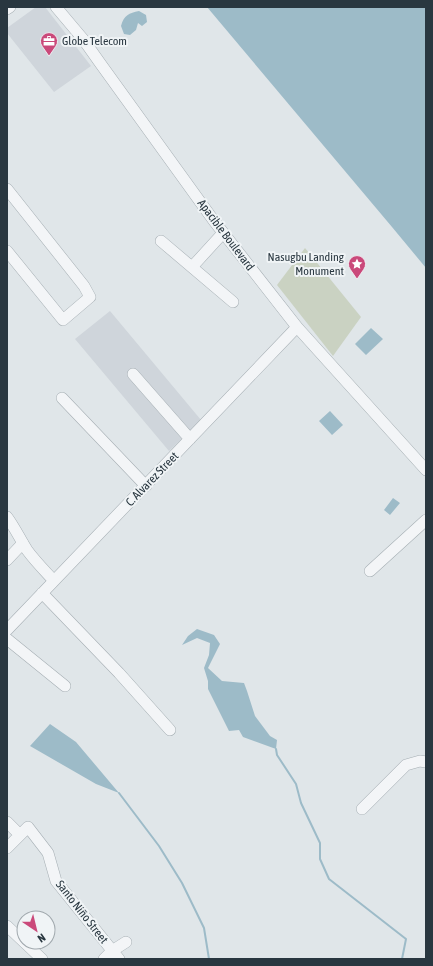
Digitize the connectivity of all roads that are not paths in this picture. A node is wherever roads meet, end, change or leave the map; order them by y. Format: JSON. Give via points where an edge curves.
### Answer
{"nodes":[{"id":1,"x":10,"y":7,"type":"edge"},
{"id":2,"x":56,"y":7,"type":"edge"},
{"id":3,"x":7,"y":9,"type":"edge"},
{"id":4,"x":7,"y":189,"type":"edge"},
{"id":5,"x":223,"y":233,"type":"junction"},
{"id":6,"x":160,"y":241,"type":"dead end"},
{"id":7,"x":7,"y":251,"type":"edge"},
{"id":8,"x":192,"y":267,"type":"junction"},
{"id":9,"x":233,"y":302,"type":"dead end"},
{"id":10,"x":297,"y":328,"type":"junction"},
{"id":11,"x":133,"y":374,"type":"dead end"},
{"id":12,"x":62,"y":398,"type":"dead end"},
{"id":13,"x":190,"y":439,"type":"junction"},
{"id":14,"x":426,"y":470,"type":"edge"},
{"id":15,"x":146,"y":486,"type":"junction"},
{"id":16,"x":7,"y":517,"type":"edge"},
{"id":17,"x":426,"y":520,"type":"edge"},
{"id":18,"x":23,"y":542,"type":"junction"},
{"id":19,"x":7,"y":560,"type":"edge"},
{"id":20,"x":370,"y":570,"type":"dead end"},
{"id":21,"x":54,"y":581,"type":"junction"},
{"id":22,"x":42,"y":593,"type":"junction"},
{"id":23,"x":7,"y":630,"type":"edge"},
{"id":24,"x":7,"y":639,"type":"edge"},
{"id":25,"x":65,"y":686,"type":"dead end"},
{"id":26,"x":170,"y":730,"type":"dead end"},
{"id":27,"x":426,"y":762,"type":"edge"},
{"id":28,"x":362,"y":809,"type":"dead end"},
{"id":29,"x":7,"y":822,"type":"edge"},
{"id":30,"x":20,"y":835,"type":"junction"},
{"id":31,"x":7,"y":848,"type":"edge"},
{"id":32,"x":7,"y":926,"type":"edge"},
{"id":33,"x":126,"y":942,"type":"dead end"},
{"id":34,"x":116,"y":955,"type":"edge"},
{"id":35,"x":42,"y":959,"type":"edge"},
{"id":36,"x":104,"y":959,"type":"edge"}],
"edges":[{"from":1,"to":3,"type":"street"},
{"from":2,"to":5,"type":"street","name":"Apacible Boulevard","via":[[83,39]]},
{"from":4,"to":7,"type":"street","via":[[90,297],[63,320]]},
{"from":5,"to":8,"type":"street"},
{"from":5,"to":10,"type":"street","name":"Apacible Boulevard"},
{"from":6,"to":8,"type":"street"},
{"from":8,"to":9,"type":"street"},
{"from":10,"to":13,"type":"street","name":"C. Alvarez Street"},
{"from":10,"to":14,"type":"street","name":"Apacible Boulevard"},
{"from":11,"to":13,"type":"street"},
{"from":12,"to":15,"type":"street"},
{"from":13,"to":15,"type":"street","name":"C. Alvarez Street"},
{"from":15,"to":21,"type":"street","name":"C. Alvarez Street"},
{"from":16,"to":18,"type":"street"},
{"from":17,"to":20,"type":"street"},
{"from":18,"to":19,"type":"street"},
{"from":18,"to":21,"type":"street","via":[[37,563]]},
{"from":21,"to":22,"type":"street","name":"C. Alvarez Street"},
{"from":22,"to":23,"type":"street","name":"C. Alvarez Street"},
{"from":22,"to":26,"type":"street"},
{"from":24,"to":25,"type":"street"},
{"from":27,"to":28,"type":"street","via":[[406,765]]},
{"from":29,"to":30,"type":"street"},
{"from":30,"to":31,"type":"street"},
{"from":30,"to":34,"type":"street","name":"Santo Niño Street","via":[[28,827],[48,853],[56,881]]},
{"from":32,"to":35,"type":"street"},
{"from":33,"to":34,"type":"street"},
{"from":34,"to":36,"type":"street"}]}
